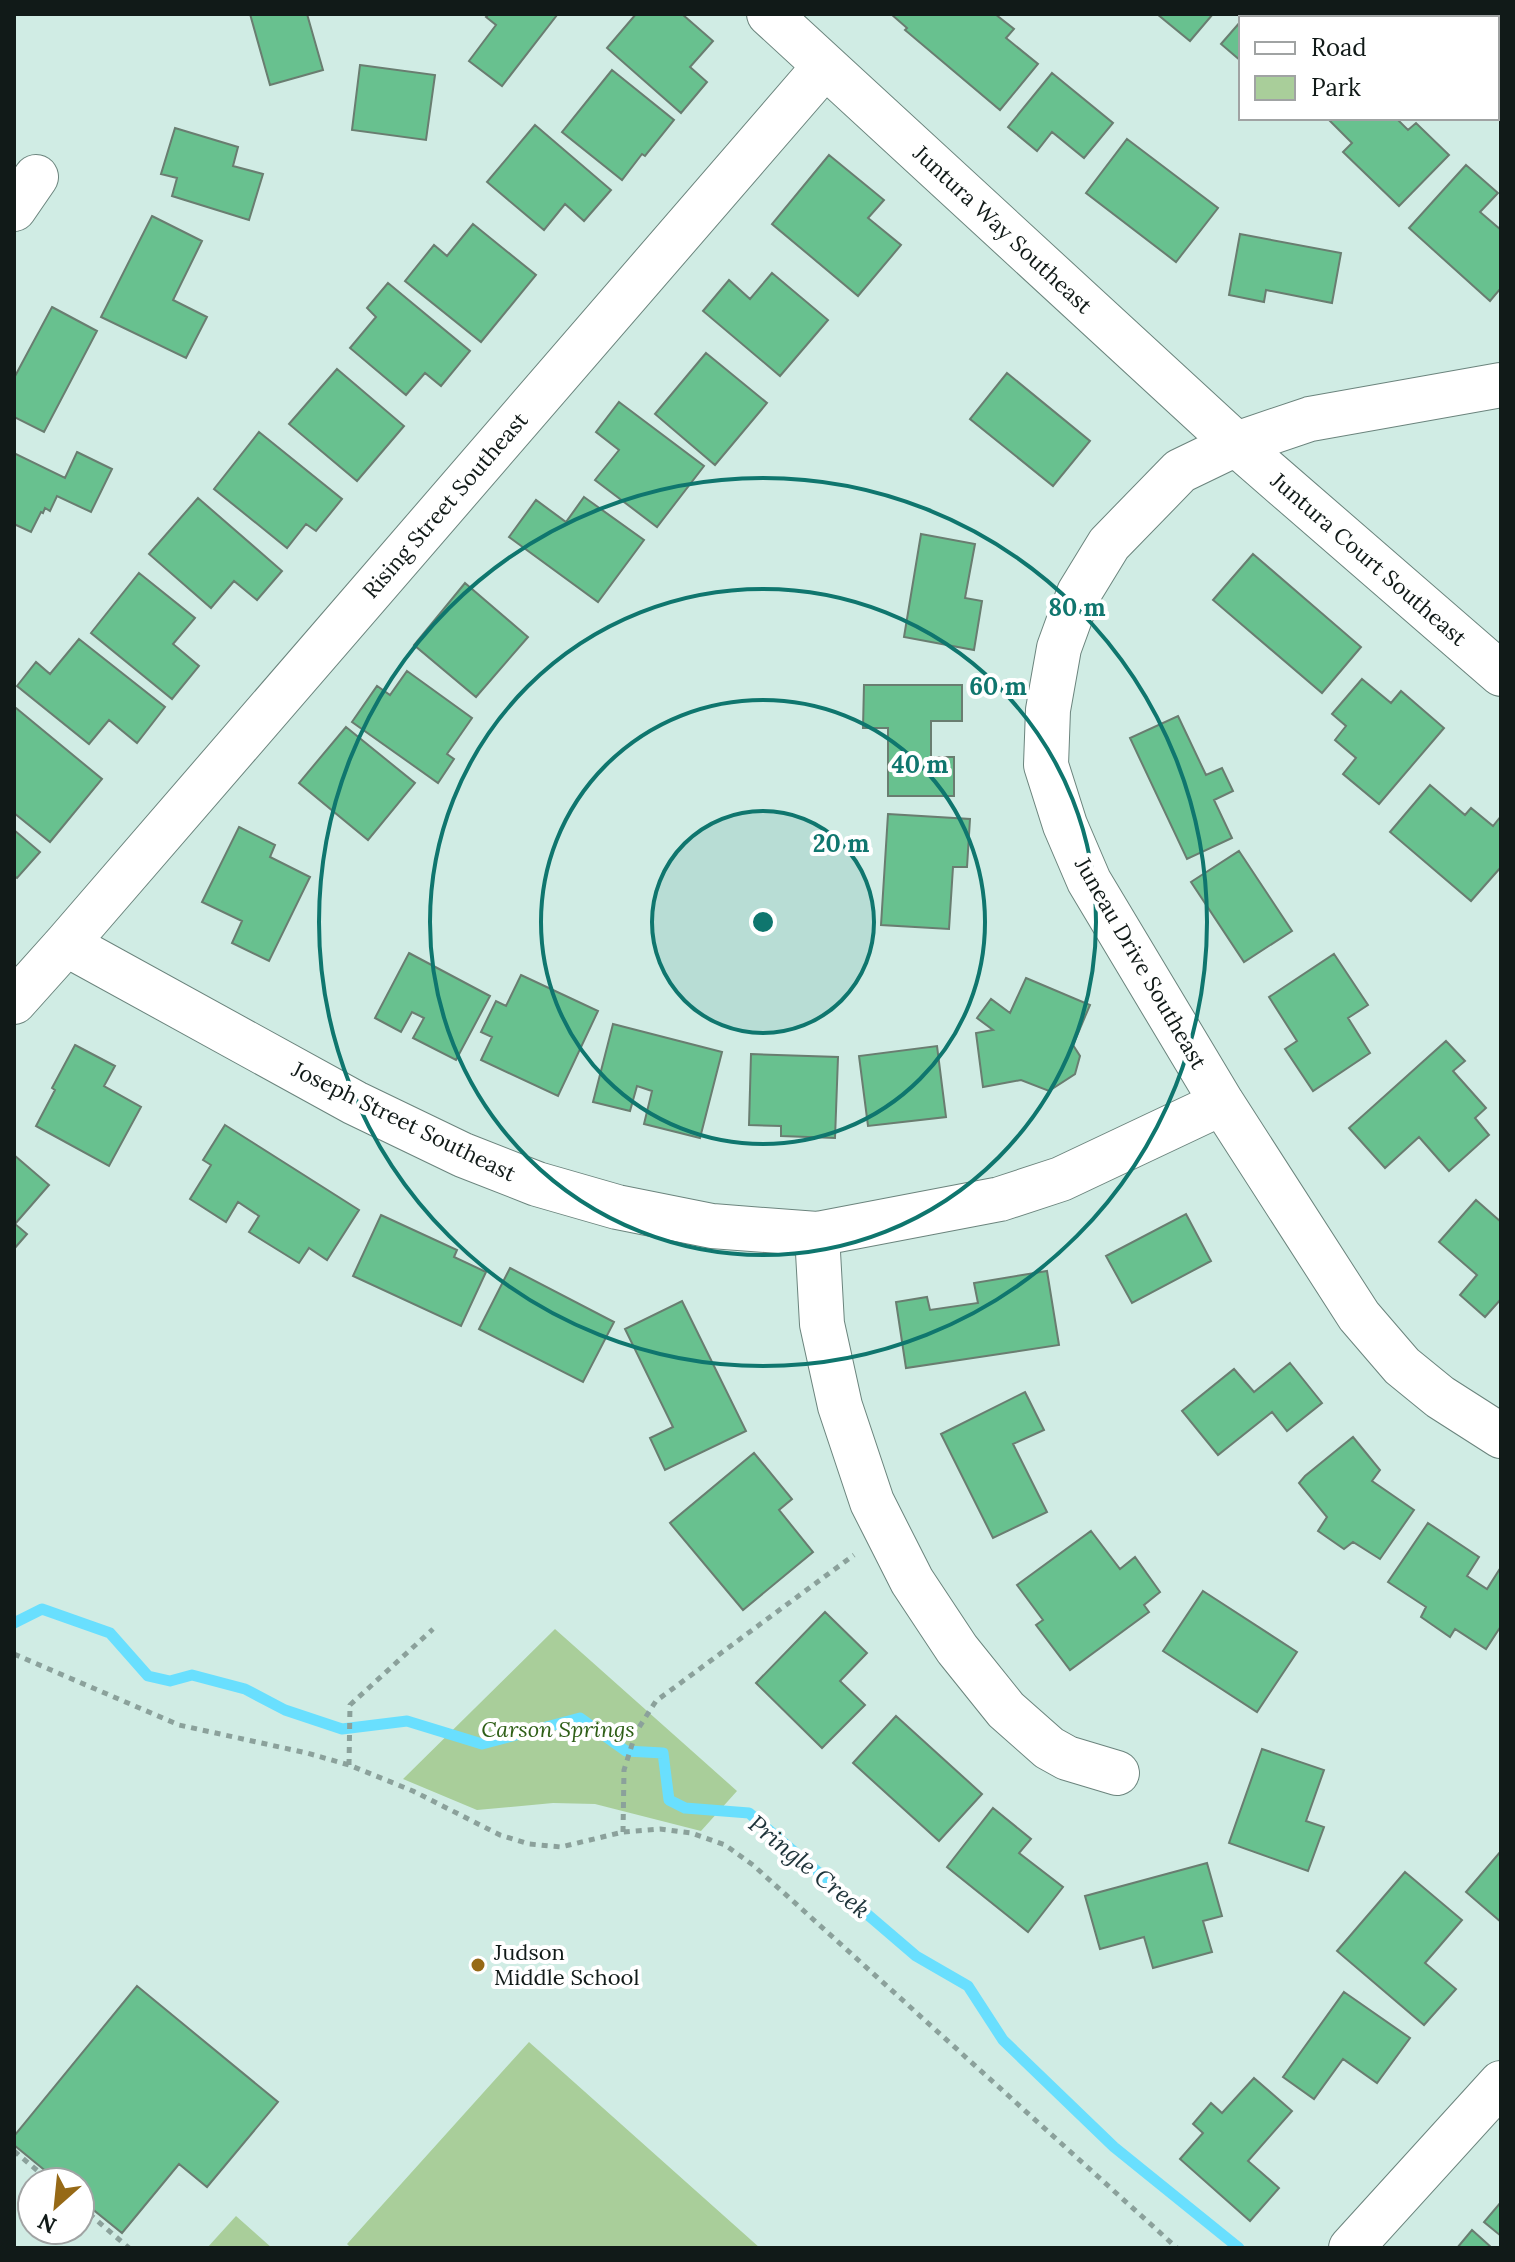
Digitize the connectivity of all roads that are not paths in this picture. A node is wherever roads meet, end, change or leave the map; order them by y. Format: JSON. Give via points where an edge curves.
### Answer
{"nodes":[{"id":1,"x":769,"y":14,"type":"edge"},
{"id":2,"x":825,"y":66,"type":"junction"},
{"id":3,"x":1501,"y":385,"type":"edge"},
{"id":4,"x":1236,"y":444,"type":"junction"},
{"id":5,"x":1501,"y":674,"type":"edge"},
{"id":6,"x":66,"y":944,"type":"junction"},
{"id":7,"x":14,"y":1002,"type":"edge"},
{"id":8,"x":1222,"y":1103,"type":"junction"},
{"id":9,"x":817,"y":1234,"type":"junction"},
{"id":10,"x":1501,"y":1436,"type":"edge"},
{"id":11,"x":1117,"y":1773,"type":"dead end"},
{"id":12,"x":1501,"y":2083,"type":"edge"},
{"id":13,"x":1351,"y":2248,"type":"edge"}],
"edges":[{"from":1,"to":2,"type":"street","name":"Juntura Way Southeast"},
{"from":2,"to":4,"type":"street","name":"Juntura Way Southeast"},
{"from":2,"to":6,"type":"street","name":"Rising Street Southeast"},
{"from":3,"to":4,"type":"street","name":"Juneau Drive Southeast","via":[[1310,419]]},
{"from":4,"to":5,"type":"street","name":"Juntura Court Southeast"},
{"from":4,"to":8,"type":"street","name":"Juneau Drive Southeast","via":[[1180,471],[1109,544],[1079,593],[1059,648],[1048,710],[1046,765],[1089,881]]},
{"from":6,"to":7,"type":"street","name":"Rising Street Southeast"},
{"from":6,"to":9,"type":"street","name":"Joseph Street Southeast","via":[[355,1103],[537,1184],[712,1226]]},
{"from":8,"to":9,"type":"street","name":"Joseph Street Southeast","via":[[1061,1179],[1000,1199]]},
{"from":8,"to":10,"type":"street","name":"Juneau Drive Southeast","via":[[1359,1316],[1402,1366]]},
{"from":9,"to":11,"type":"street","via":[[822,1324],[840,1406],[872,1502],[912,1581],[1006,1710],[1049,1748]]},
{"from":12,"to":13,"type":"street"}]}
